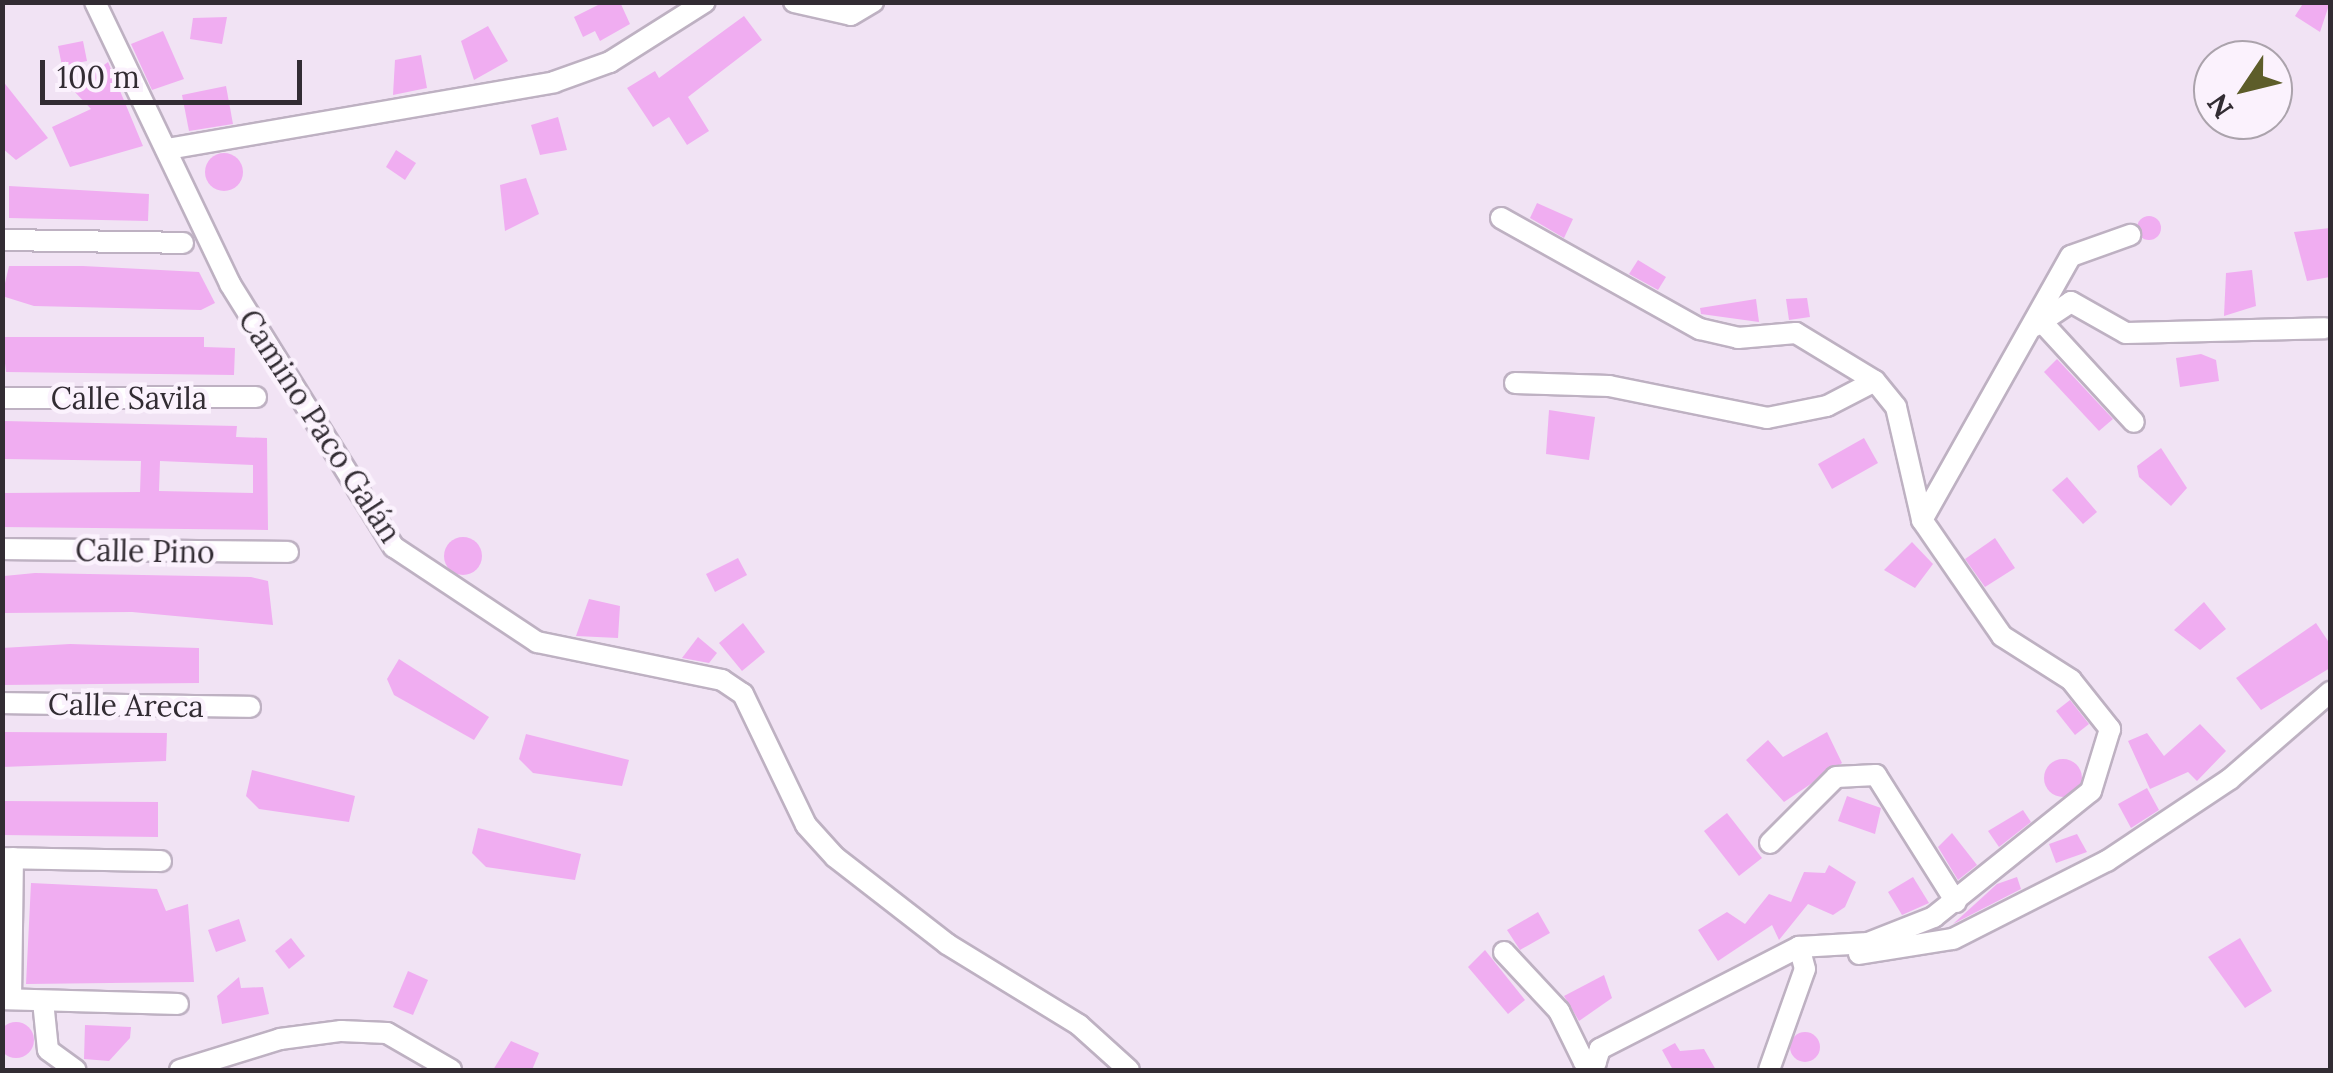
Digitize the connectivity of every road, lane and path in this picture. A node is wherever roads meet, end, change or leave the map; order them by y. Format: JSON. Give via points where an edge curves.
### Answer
{"nodes":[{"id":1,"x":95,"y":2,"type":"edge"},
{"id":2,"x":705,"y":2,"type":"edge"},
{"id":3,"x":794,"y":2,"type":"edge"},
{"id":4,"x":874,"y":2,"type":"edge"},
{"id":5,"x":168,"y":150,"type":"junction"},
{"id":6,"x":1501,"y":218,"type":"dead end"},
{"id":7,"x":2130,"y":235,"type":"dead end"},
{"id":8,"x":2,"y":240,"type":"edge"},
{"id":9,"x":184,"y":244,"type":"dead end"},
{"id":10,"x":2034,"y":327,"type":"junction"},
{"id":11,"x":2326,"y":328,"type":"dead end"},
{"id":12,"x":1876,"y":381,"type":"junction"},
{"id":13,"x":1515,"y":383,"type":"dead end"},
{"id":14,"x":256,"y":397,"type":"dead end"},
{"id":15,"x":2,"y":398,"type":"edge"},
{"id":16,"x":2134,"y":422,"type":"dead end"},
{"id":17,"x":1922,"y":520,"type":"junction"},
{"id":18,"x":2,"y":549,"type":"edge"},
{"id":19,"x":288,"y":552,"type":"dead end"},
{"id":20,"x":2330,"y":692,"type":"edge"},
{"id":21,"x":2,"y":703,"type":"edge"},
{"id":22,"x":250,"y":708,"type":"dead end"},
{"id":23,"x":1770,"y":843,"type":"dead end"},
{"id":24,"x":8,"y":858,"type":"edge"},
{"id":25,"x":161,"y":861,"type":"dead end"},
{"id":26,"x":1956,"y":902,"type":"junction"},
{"id":27,"x":1808,"y":945,"type":"junction"},
{"id":28,"x":1504,"y":952,"type":"dead end"},
{"id":29,"x":7,"y":999,"type":"edge"},
{"id":30,"x":43,"y":1001,"type":"junction"},
{"id":31,"x":178,"y":1004,"type":"dead end"},
{"id":32,"x":1594,"y":1066,"type":"edge"},
{"id":33,"x":76,"y":1070,"type":"edge"},
{"id":34,"x":180,"y":1070,"type":"edge"},
{"id":35,"x":451,"y":1070,"type":"edge"},
{"id":36,"x":1129,"y":1070,"type":"edge"},
{"id":37,"x":1769,"y":1070,"type":"edge"}],
"edges":[{"from":1,"to":5,"type":"street","name":"Camino Paco Galán"},
{"from":2,"to":5,"type":"street","via":[[610,62],[554,82]]},
{"from":3,"to":4,"type":"street","via":[[851,14]]},
{"from":5,"to":36,"type":"street","name":"Camino Paco Galán","via":[[230,284],[394,547],[536,642],[722,680],[743,694],[806,825],[834,857],[947,944],[1079,1025]]},
{"from":6,"to":12,"type":"street","via":[[1700,328],[1738,338],[1796,333]]},
{"from":7,"to":10,"type":"street","via":[[2071,256]]},
{"from":8,"to":9,"type":"street"},
{"from":10,"to":11,"type":"street","via":[[2070,302],[2126,333]]},
{"from":10,"to":16,"type":"street"},
{"from":10,"to":17,"type":"street"},
{"from":12,"to":13,"type":"street","via":[[1827,406],[1767,418],[1609,386]]},
{"from":12,"to":17,"type":"street","via":[[1896,407]]},
{"from":14,"to":15,"type":"street","name":"Calle Savila"},
{"from":17,"to":26,"type":"street","via":[[2002,636],[2091,697],[2110,730],[2091,791]]},
{"from":18,"to":19,"type":"street","name":"Calle Pino"},
{"from":20,"to":27,"type":"street","via":[[2197,804],[2001,918],[1914,952],[1830,956]]},
{"from":21,"to":22,"type":"street","name":"Calle Areca"},
{"from":23,"to":26,"type":"street","via":[[1836,777],[1876,775]]},
{"from":24,"to":25,"type":"street"},
{"from":24,"to":29,"type":"street"},
{"from":26,"to":27,"type":"street","via":[[1907,933]]},
{"from":27,"to":32,"type":"street","via":[[1600,1048]]},
{"from":27,"to":37,"type":"street"},
{"from":28,"to":32,"type":"street","via":[[1559,1012],[1584,1062]]},
{"from":29,"to":30,"type":"street"},
{"from":30,"to":31,"type":"street"},
{"from":30,"to":33,"type":"street","via":[[48,1050]]},
{"from":34,"to":35,"type":"street","via":[[280,1039],[341,1031],[387,1033]]}]}
